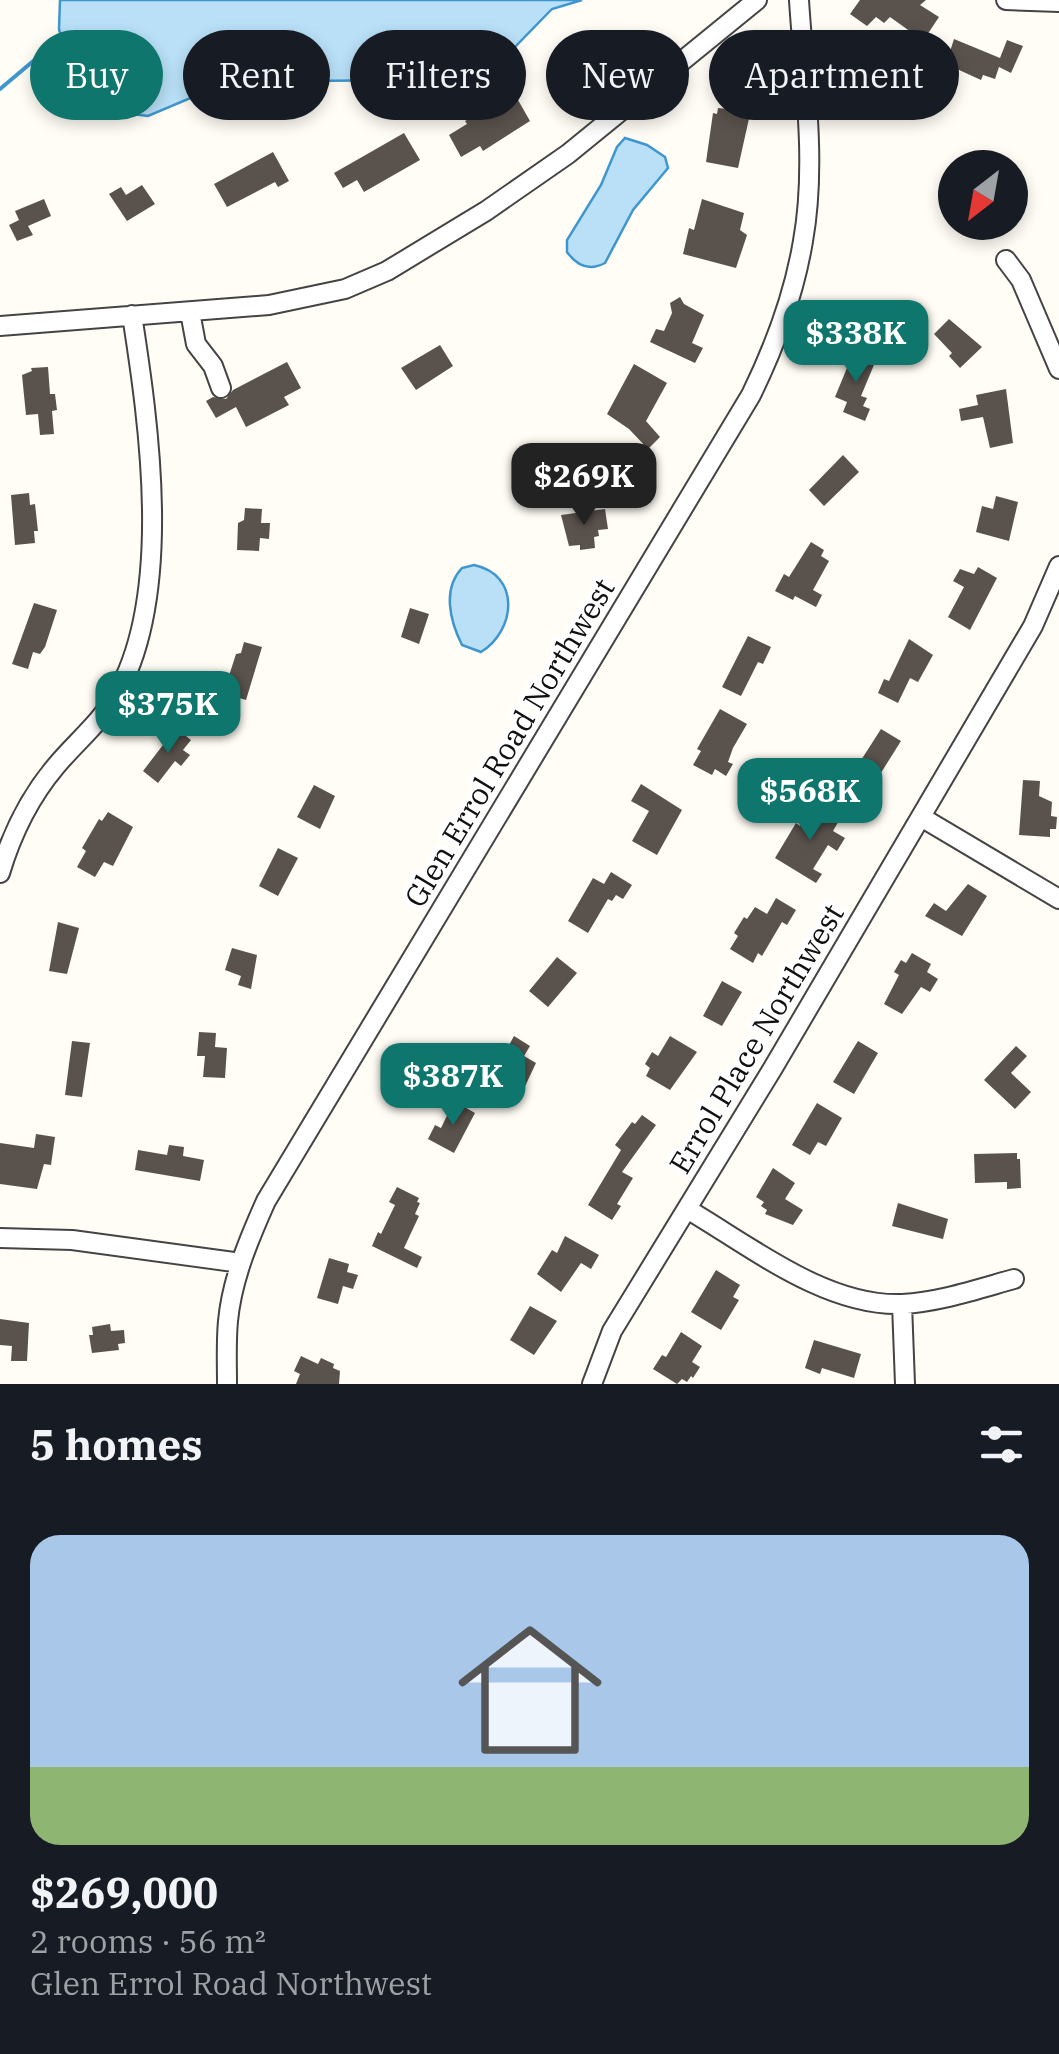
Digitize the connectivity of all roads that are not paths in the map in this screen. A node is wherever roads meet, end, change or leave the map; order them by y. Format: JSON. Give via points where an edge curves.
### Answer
{"nodes":[{"id":1,"x":756,"y":0,"type":"edge"},
{"id":2,"x":799,"y":0,"type":"edge"},
{"id":3,"x":1006,"y":0,"type":"edge"},
{"id":4,"x":1059,"y":2,"type":"edge"},
{"id":5,"x":1006,"y":260,"type":"dead end"},
{"id":6,"x":190,"y":312,"type":"junction"},
{"id":7,"x":132,"y":316,"type":"junction"},
{"id":8,"x":0,"y":326,"type":"edge"},
{"id":9,"x":1059,"y":368,"type":"edge"},
{"id":10,"x":220,"y":388,"type":"dead end"},
{"id":11,"x":1059,"y":566,"type":"edge"},
{"id":12,"x":921,"y":817,"type":"junction"},
{"id":13,"x":0,"y":873,"type":"edge"},
{"id":14,"x":1059,"y":899,"type":"edge"},
{"id":15,"x":687,"y":1209,"type":"junction"},
{"id":16,"x":0,"y":1238,"type":"edge"},
{"id":17,"x":241,"y":1263,"type":"junction"},
{"id":18,"x":1014,"y":1279,"type":"dead end"},
{"id":19,"x":902,"y":1304,"type":"junction"},
{"id":20,"x":227,"y":1384,"type":"edge"},
{"id":21,"x":592,"y":1384,"type":"edge"},
{"id":22,"x":906,"y":1384,"type":"edge"}],
"edges":[{"from":1,"to":6,"type":"street","via":[[568,154],[386,271],[298,301]]},
{"from":2,"to":17,"type":"street","name":"Glen Errol Road Northwest","via":[[808,204],[795,278],[769,358],[266,1201]]},
{"from":3,"to":4,"type":"street"},
{"from":5,"to":9,"type":"street"},
{"from":6,"to":7,"type":"street"},
{"from":6,"to":10,"type":"street","via":[[196,344]]},
{"from":7,"to":8,"type":"street"},
{"from":7,"to":13,"type":"street","via":[[153,498],[138,640],[114,699],[24,810]]},
{"from":11,"to":12,"type":"street","name":"Errol Place Northwest","via":[[1033,626]]},
{"from":12,"to":14,"type":"street"},
{"from":12,"to":15,"type":"street","name":"Errol Place Northwest"},
{"from":15,"to":19,"type":"street","via":[[818,1286]]},
{"from":15,"to":21,"type":"street","name":"Errol Place Northwest","via":[[612,1331]]},
{"from":16,"to":17,"type":"street","via":[[72,1240]]},
{"from":17,"to":20,"type":"street","name":"Glen Errol Road Northwest","via":[[228,1320]]},
{"from":18,"to":19,"type":"street"},
{"from":19,"to":22,"type":"street"}]}
